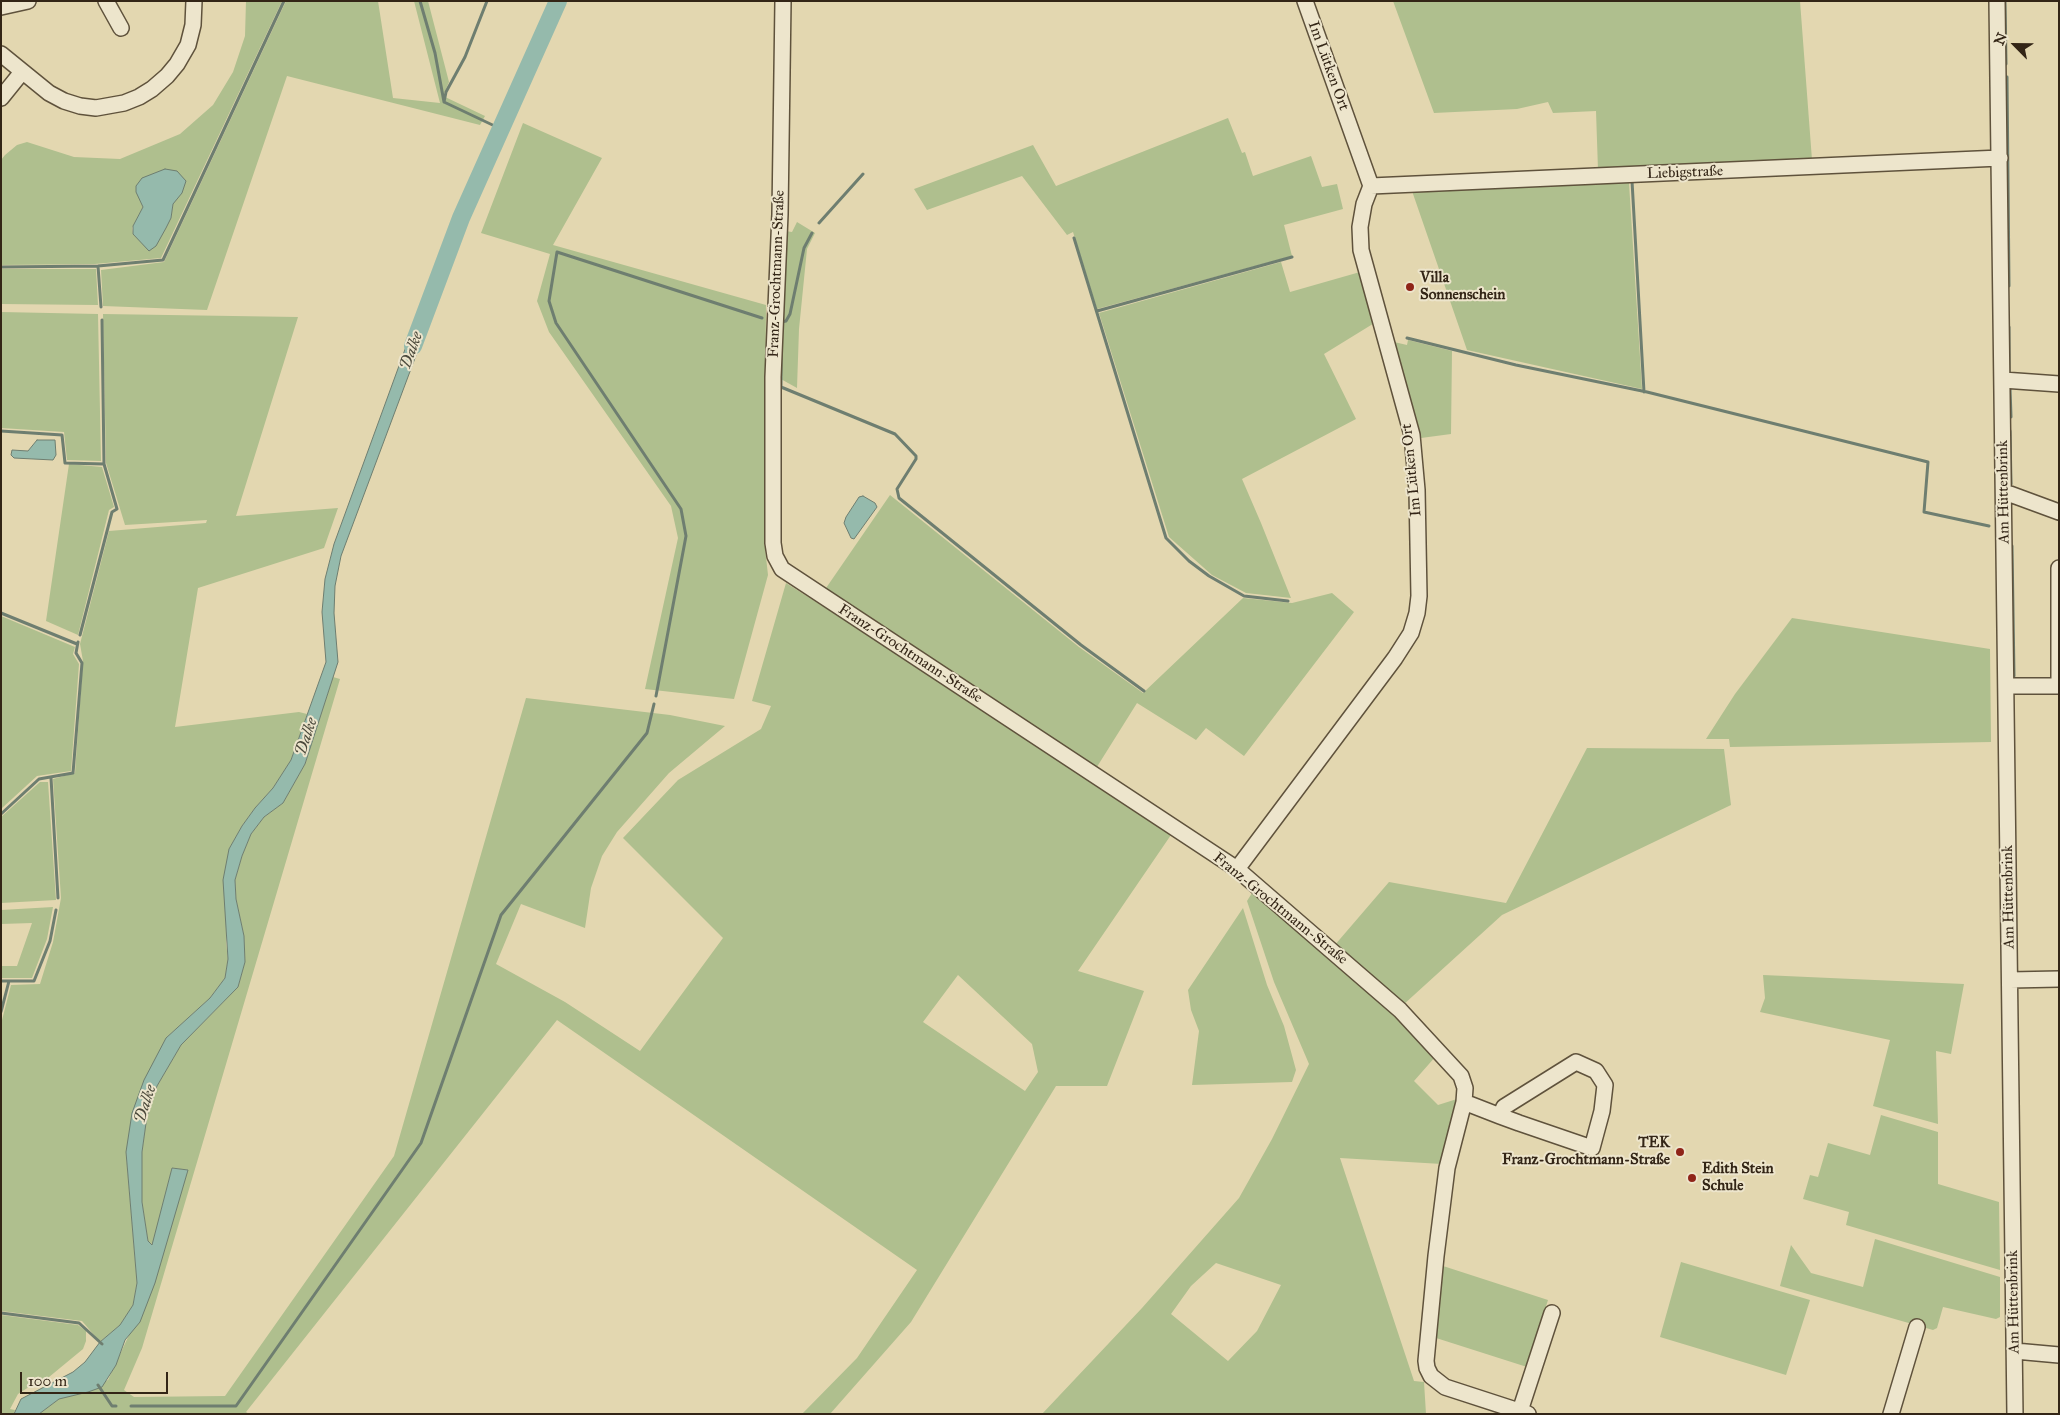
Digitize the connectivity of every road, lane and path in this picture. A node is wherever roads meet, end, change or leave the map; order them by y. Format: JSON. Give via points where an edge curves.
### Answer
{"nodes":[{"id":1,"x":28,"y":1,"type":"edge"},
{"id":2,"x":106,"y":1,"type":"edge"},
{"id":3,"x":194,"y":1,"type":"edge"},
{"id":4,"x":783,"y":1,"type":"edge"},
{"id":5,"x":1305,"y":1,"type":"edge"},
{"id":6,"x":1997,"y":1,"type":"edge"},
{"id":7,"x":1,"y":7,"type":"edge"},
{"id":8,"x":121,"y":28,"type":"dead end"},
{"id":9,"x":1,"y":54,"type":"edge"},
{"id":10,"x":22,"y":72,"type":"junction"},
{"id":11,"x":1,"y":98,"type":"edge"},
{"id":12,"x":2000,"y":158,"type":"junction"},
{"id":13,"x":1371,"y":186,"type":"junction"},
{"id":14,"x":2003,"y":380,"type":"junction"},
{"id":15,"x":2059,"y":384,"type":"edge"},
{"id":16,"x":2004,"y":494,"type":"junction"},
{"id":17,"x":2059,"y":512,"type":"edge"},
{"id":18,"x":2059,"y":568,"type":"edge"},
{"id":19,"x":2007,"y":686,"type":"junction"},
{"id":20,"x":1237,"y":869,"type":"junction"},
{"id":21,"x":2059,"y":979,"type":"edge"},
{"id":22,"x":2010,"y":980,"type":"junction"},
{"id":23,"x":1464,"y":1102,"type":"junction"},
{"id":24,"x":1500,"y":1116,"type":"junction"},
{"id":25,"x":1552,"y":1313,"type":"dead end"},
{"id":26,"x":1918,"y":1327,"type":"dead end"},
{"id":27,"x":2015,"y":1351,"type":"junction"},
{"id":28,"x":2059,"y":1355,"type":"edge"},
{"id":29,"x":1524,"y":1413,"type":"edge"},
{"id":30,"x":1891,"y":1414,"type":"edge"},
{"id":31,"x":2015,"y":1414,"type":"edge"}],
"edges":[{"from":1,"to":7,"type":"street"},
{"from":2,"to":8,"type":"street"},
{"from":3,"to":10,"type":"street","via":[[193,26],[177,64],[140,98],[96,108],[80,106],[49,93]]},
{"from":4,"to":20,"type":"street","name":"Franz-Grochtmann-Straße","via":[[780,214],[773,377],[775,556],[782,569]]},
{"from":5,"to":13,"type":"street","name":"Im Lütken Ort"},
{"from":6,"to":12,"type":"street","name":"Am Hüttenbrink"},
{"from":9,"to":10,"type":"street"},
{"from":10,"to":11,"type":"street"},
{"from":12,"to":13,"type":"street","name":"Liebigstraße"},
{"from":12,"to":14,"type":"street","name":"Am Hüttenbrink"},
{"from":13,"to":20,"type":"street","name":"Im Lütken Ort","via":[[1360,227],[1362,250],[1412,435],[1417,490],[1417,613],[1411,633],[1396,658]]},
{"from":14,"to":15,"type":"street"},
{"from":14,"to":16,"type":"street","name":"Am Hüttenbrink"},
{"from":16,"to":17,"type":"street"},
{"from":16,"to":19,"type":"street","name":"Am Hüttenbrink"},
{"from":18,"to":19,"type":"street","via":[[2059,686]]},
{"from":19,"to":22,"type":"street","name":"Am Hüttenbrink"},
{"from":20,"to":23,"type":"street","name":"Franz-Grochtmann-Straße","via":[[1400,1010],[1461,1076]]},
{"from":21,"to":22,"type":"street"},
{"from":22,"to":27,"type":"street","name":"Am Hüttenbrink"},
{"from":23,"to":24,"type":"street"},
{"from":23,"to":29,"type":"street","name":"Franz-Grochtmann-Straße","via":[[1447,1168],[1427,1368],[1431,1376],[1445,1387]]},
{"from":24,"to":24,"type":"street","via":[[1592,1148],[1605,1085],[1596,1071],[1576,1062],[1504,1107]]},
{"from":25,"to":29,"type":"street","name":"Franz-Grochtmann-Straße"},
{"from":26,"to":30,"type":"street"},
{"from":27,"to":28,"type":"street"},
{"from":27,"to":31,"type":"street","name":"Am Hüttenbrink"}]}
